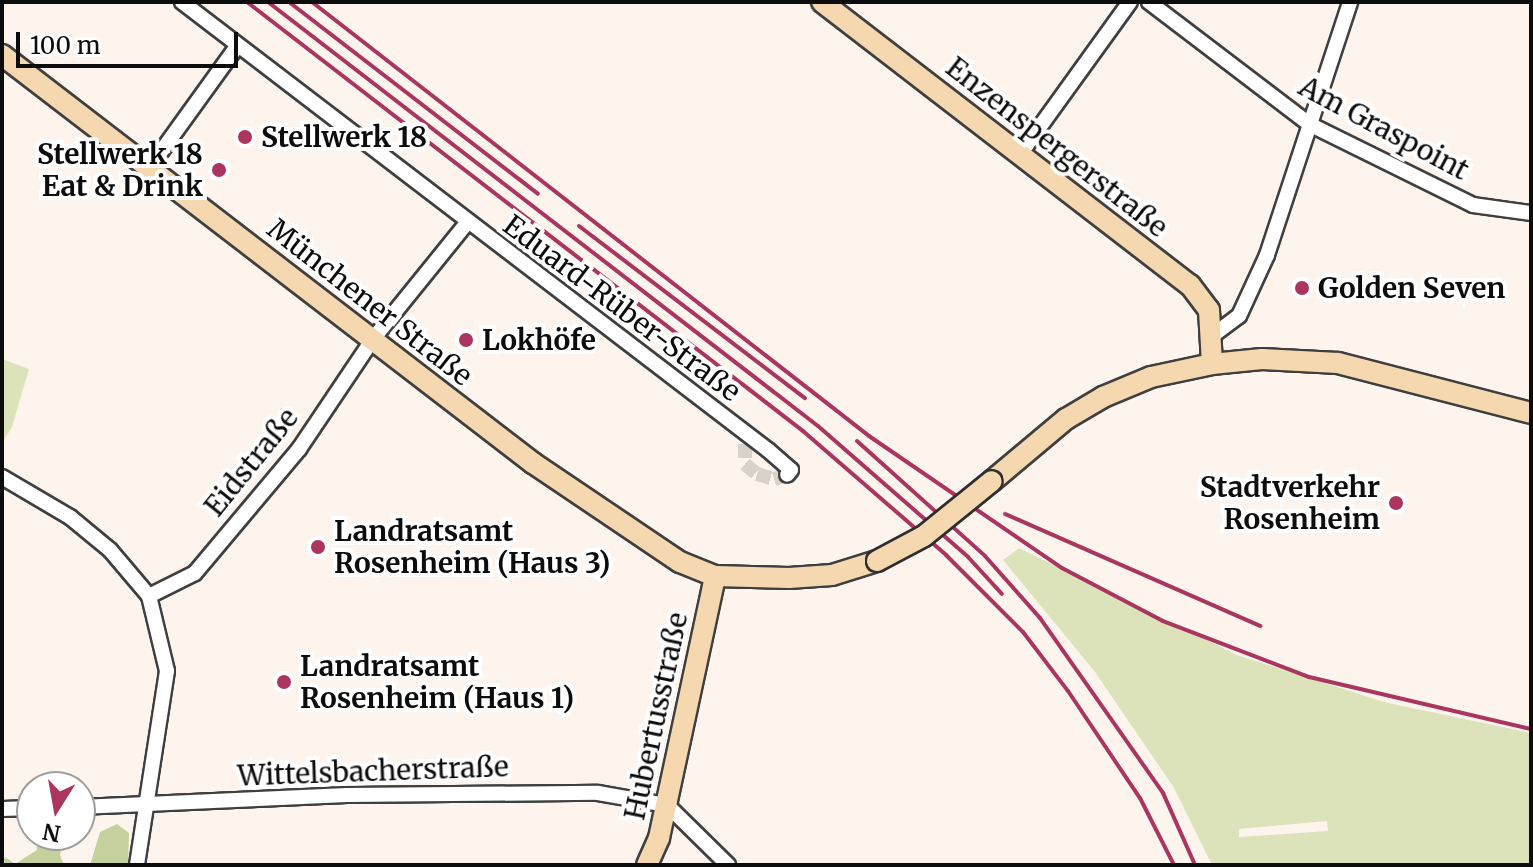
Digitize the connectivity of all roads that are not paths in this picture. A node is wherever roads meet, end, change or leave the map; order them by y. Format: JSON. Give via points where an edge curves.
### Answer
{"nodes":[{"id":1,"x":182,"y":2,"type":"edge"},
{"id":2,"x":822,"y":2,"type":"edge"},
{"id":3,"x":1130,"y":2,"type":"edge"},
{"id":4,"x":1149,"y":2,"type":"edge"},
{"id":5,"x":1350,"y":2,"type":"edge"},
{"id":6,"x":238,"y":45,"type":"junction"},
{"id":7,"x":2,"y":55,"type":"edge"},
{"id":8,"x":1309,"y":124,"type":"junction"},
{"id":9,"x":1021,"y":153,"type":"junction"},
{"id":10,"x":150,"y":167,"type":"junction"},
{"id":11,"x":1531,"y":213,"type":"edge"},
{"id":12,"x":467,"y":223,"type":"junction"},
{"id":13,"x":1212,"y":336,"type":"junction"},
{"id":14,"x":373,"y":339,"type":"junction"},
{"id":15,"x":1212,"y":364,"type":"junction"},
{"id":16,"x":1531,"y":413,"type":"edge"},
{"id":17,"x":787,"y":475,"type":"dead end"},
{"id":18,"x":2,"y":477,"type":"edge"},
{"id":19,"x":715,"y":576,"type":"junction"},
{"id":20,"x":149,"y":596,"type":"junction"},
{"id":21,"x":148,"y":804,"type":"junction"},
{"id":22,"x":667,"y":805,"type":"junction"},
{"id":23,"x":96,"y":806,"type":"edge"},
{"id":24,"x":137,"y":865,"type":"edge"},
{"id":25,"x":647,"y":865,"type":"edge"},
{"id":26,"x":728,"y":865,"type":"edge"}],
"edges":[{"from":1,"to":6,"type":"street","name":"Eduard-Rüber-Straße"},
{"from":2,"to":9,"type":"main road","name":"Enzenspergerstraße"},
{"from":3,"to":9,"type":"street"},
{"from":4,"to":8,"type":"street","name":"Am Graspoint"},
{"from":5,"to":8,"type":"street"},
{"from":6,"to":10,"type":"street"},
{"from":6,"to":12,"type":"street","name":"Eduard-Rüber-Straße"},
{"from":7,"to":10,"type":"main road","name":"Münchener Straße"},
{"from":8,"to":11,"type":"street","name":"Am Graspoint","via":[[1473,205]]},
{"from":8,"to":13,"type":"street","via":[[1267,255],[1239,316]]},
{"from":9,"to":13,"type":"main road","name":"Enzenspergerstraße","via":[[1190,285],[1209,310]]},
{"from":10,"to":14,"type":"main road","name":"Münchener Straße"},
{"from":12,"to":14,"type":"street","name":"Eduard-Rüber-Straße"},
{"from":12,"to":17,"type":"street","name":"Eduard-Rüber-Straße","via":[[791,470]]},
{"from":13,"to":15,"type":"main road","name":"Enzenspergerstraße"},
{"from":14,"to":19,"type":"main road","name":"Münchener Straße","via":[[629,531]]},
{"from":14,"to":20,"type":"street","name":"Eidstraße","via":[[299,449],[195,573]]},
{"from":15,"to":16,"type":"main road","via":[[1262,359],[1338,363]]},
{"from":15,"to":19,"type":"main road","bridge":true,"via":[[1151,377],[1103,397],[1066,419],[924,536],[877,561],[832,575]]},
{"from":18,"to":20,"type":"street","via":[[70,517],[110,550]]},
{"from":19,"to":22,"type":"main road","name":"Hubertusstraße"},
{"from":20,"to":21,"type":"street","via":[[167,671]]},
{"from":21,"to":22,"type":"street","name":"Wittelsbacherstraße","via":[[552,792],[598,793]]},
{"from":21,"to":23,"type":"street","name":"Wittelsbacherstraße"},
{"from":21,"to":24,"type":"street"},
{"from":22,"to":25,"type":"main road","name":"Hubertusstraße"},
{"from":22,"to":26,"type":"street"}]}
